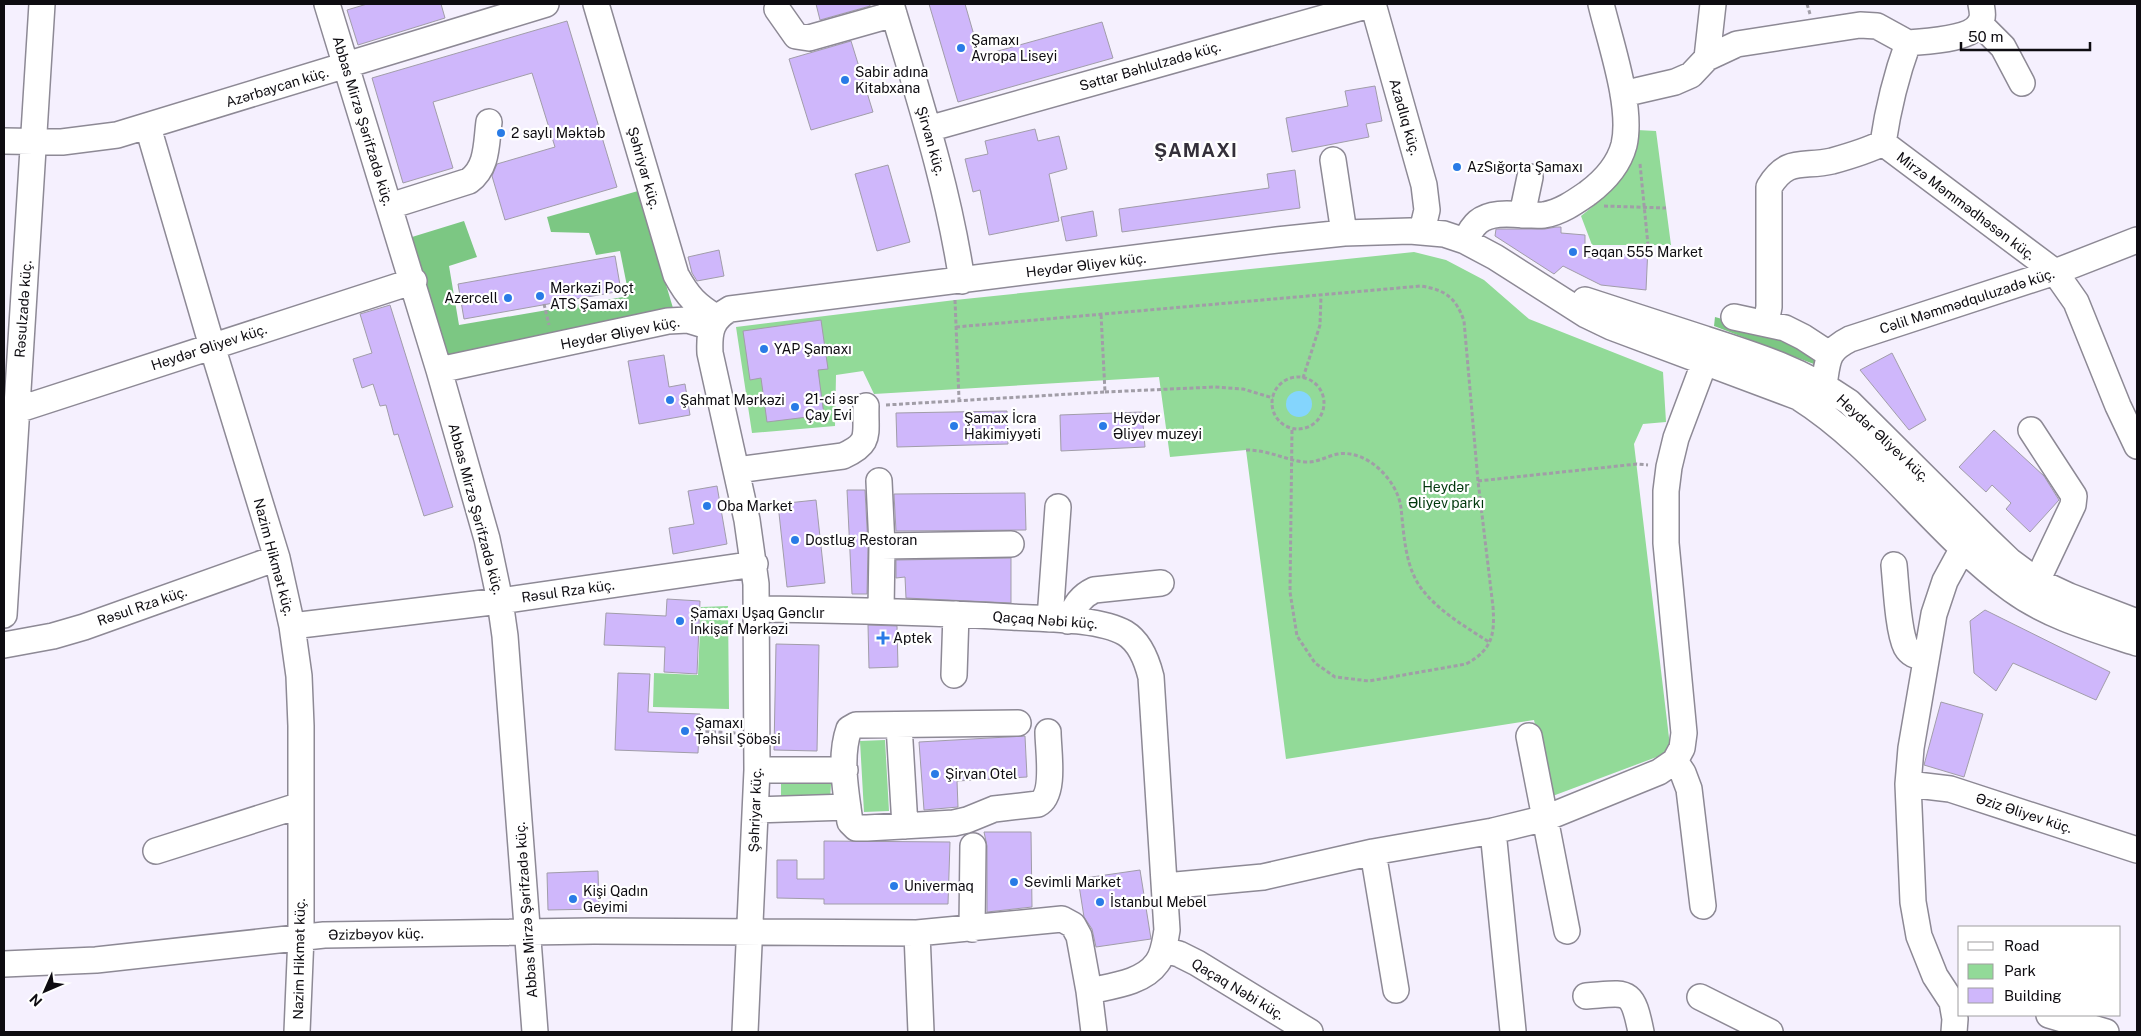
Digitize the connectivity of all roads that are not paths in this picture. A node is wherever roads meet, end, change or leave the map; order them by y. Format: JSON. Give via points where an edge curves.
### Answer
{"nodes":[{"id":1,"x":42,"y":4,"type":"edge"},
{"id":2,"x":327,"y":4,"type":"edge"},
{"id":3,"x":546,"y":4,"type":"edge"},
{"id":4,"x":596,"y":4,"type":"edge"},
{"id":5,"x":1373,"y":4,"type":"edge"},
{"id":6,"x":1601,"y":4,"type":"edge"},
{"id":7,"x":1713,"y":4,"type":"edge"},
{"id":8,"x":777,"y":9,"type":"dead end"},
{"id":9,"x":892,"y":9,"type":"edge"},
{"id":10,"x":1981,"y":14,"type":"edge"},
{"id":11,"x":1908,"y":43,"type":"junction"},
{"id":12,"x":1707,"y":58,"type":"junction"},
{"id":13,"x":347,"y":65,"type":"junction"},
{"id":14,"x":2022,"y":83,"type":"dead end"},
{"id":15,"x":1623,"y":94,"type":"junction"},
{"id":16,"x":489,"y":122,"type":"dead end"},
{"id":17,"x":148,"y":126,"type":"junction"},
{"id":18,"x":928,"y":129,"type":"junction"},
{"id":19,"x":4,"y":141,"type":"edge"},
{"id":20,"x":33,"y":143,"type":"junction"},
{"id":21,"x":1883,"y":143,"type":"junction"},
{"id":22,"x":1333,"y":160,"type":"dead end"},
{"id":23,"x":1530,"y":177,"type":"dead end"},
{"id":24,"x":390,"y":206,"type":"junction"},
{"id":25,"x":1522,"y":215,"type":"junction"},
{"id":26,"x":1422,"y":232,"type":"junction"},
{"id":27,"x":1344,"y":234,"type":"junction"},
{"id":28,"x":2137,"y":240,"type":"edge"},
{"id":29,"x":1465,"y":241,"type":"junction"},
{"id":30,"x":2055,"y":272,"type":"junction"},
{"id":31,"x":414,"y":281,"type":"junction"},
{"id":32,"x":958,"y":281,"type":"junction"},
{"id":33,"x":1542,"y":287,"type":"junction"},
{"id":34,"x":1734,"y":317,"type":"dead end"},
{"id":35,"x":714,"y":323,"type":"junction"},
{"id":36,"x":1766,"y":323,"type":"junction"},
{"id":37,"x":212,"y":346,"type":"junction"},
{"id":38,"x":1829,"y":354,"type":"junction"},
{"id":39,"x":1705,"y":361,"type":"junction"},
{"id":40,"x":439,"y":370,"type":"junction"},
{"id":41,"x":1824,"y":385,"type":"junction"},
{"id":42,"x":866,"y":406,"type":"road end"},
{"id":43,"x":10,"y":411,"type":"edge"},
{"id":44,"x":2031,"y":430,"type":"dead end"},
{"id":45,"x":2137,"y":446,"type":"edge"},
{"id":46,"x":737,"y":470,"type":"junction"},
{"id":47,"x":879,"y":481,"type":"dead end"},
{"id":48,"x":1058,"y":506,"type":"dead end"},
{"id":49,"x":1011,"y":544,"type":"dead end"},
{"id":50,"x":882,"y":546,"type":"junction"},
{"id":51,"x":1963,"y":548,"type":"junction"},
{"id":52,"x":277,"y":558,"type":"junction"},
{"id":53,"x":754,"y":564,"type":"junction"},
{"id":54,"x":1894,"y":565,"type":"dead end"},
{"id":55,"x":2037,"y":581,"type":"junction"},
{"id":56,"x":1161,"y":583,"type":"dead end"},
{"id":57,"x":500,"y":602,"type":"junction"},
{"id":58,"x":757,"y":609,"type":"junction"},
{"id":59,"x":881,"y":610,"type":"junction"},
{"id":60,"x":956,"y":614,"type":"junction"},
{"id":61,"x":4,"y":615,"type":"edge"},
{"id":62,"x":1059,"y":620,"type":"junction"},
{"id":63,"x":2137,"y":622,"type":"edge"},
{"id":64,"x":292,"y":626,"type":"junction"},
{"id":65,"x":2137,"y":643,"type":"edge"},
{"id":66,"x":4,"y":644,"type":"edge"},
{"id":67,"x":1926,"y":658,"type":"junction"},
{"id":68,"x":954,"y":675,"type":"dead end"},
{"id":69,"x":1018,"y":723,"type":"dead end"},
{"id":70,"x":899,"y":725,"type":"junction"},
{"id":71,"x":1048,"y":732,"type":"dead end"},
{"id":72,"x":1529,"y":736,"type":"dead end"},
{"id":73,"x":1675,"y":761,"type":"junction"},
{"id":74,"x":757,"y":770,"type":"junction"},
{"id":75,"x":845,"y":770,"type":"junction"},
{"id":76,"x":1908,"y":784,"type":"junction"},
{"id":77,"x":301,"y":805,"type":"junction"},
{"id":78,"x":848,"y":807,"type":"junction"},
{"id":79,"x":756,"y":810,"type":"junction"},
{"id":80,"x":1546,"y":818,"type":"junction"},
{"id":81,"x":905,"y":826,"type":"junction"},
{"id":82,"x":1493,"y":831,"type":"junction"},
{"id":83,"x":973,"y":846,"type":"dead end"},
{"id":84,"x":2137,"y":850,"type":"edge"},
{"id":85,"x":156,"y":851,"type":"dead end"},
{"id":86,"x":1374,"y":852,"type":"junction"},
{"id":87,"x":1165,"y":886,"type":"junction"},
{"id":88,"x":1703,"y":906,"type":"dead end"},
{"id":89,"x":972,"y":929,"type":"junction"},
{"id":90,"x":1567,"y":931,"type":"dead end"},
{"id":91,"x":528,"y":933,"type":"junction"},
{"id":92,"x":749,"y":933,"type":"junction"},
{"id":93,"x":917,"y":933,"type":"junction"},
{"id":94,"x":301,"y":936,"type":"junction"},
{"id":95,"x":1164,"y":950,"type":"junction"},
{"id":96,"x":4,"y":964,"type":"edge"},
{"id":97,"x":1396,"y":990,"type":"dead end"},
{"id":98,"x":1089,"y":991,"type":"junction"},
{"id":99,"x":1586,"y":996,"type":"dead end"},
{"id":100,"x":1700,"y":997,"type":"dead end"},
{"id":101,"x":1956,"y":1002,"type":"edge"},
{"id":102,"x":2052,"y":1016,"type":"edge"},
{"id":103,"x":1513,"y":1031,"type":"edge"},
{"id":104,"x":297,"y":1032,"type":"edge"},
{"id":105,"x":535,"y":1032,"type":"edge"},
{"id":106,"x":745,"y":1032,"type":"edge"},
{"id":107,"x":920,"y":1032,"type":"edge"},
{"id":108,"x":1094,"y":1032,"type":"edge"},
{"id":109,"x":1310,"y":1032,"type":"edge"},
{"id":110,"x":1641,"y":1032,"type":"edge"},
{"id":111,"x":1770,"y":1032,"type":"edge"},
{"id":112,"x":1954,"y":1032,"type":"edge"},
{"id":113,"x":2106,"y":1032,"type":"edge"}],
"edges":[{"from":1,"to":20,"type":"street","name":"Rəsulzadə küç."},
{"from":2,"to":13,"type":"street","name":"Abbas Mirzə Şərifzadə küç."},
{"from":3,"to":13,"type":"street","name":"Azərbaycan küç."},
{"from":4,"to":35,"type":"street","name":"Şəhriyar küç.","via":[[676,275],[686,293]]},
{"from":5,"to":18,"type":"street","name":"Səttar Bəhlulzadə küç."},
{"from":5,"to":26,"type":"street","name":"Azadlıq küç.","via":[[1424,184],[1427,210]]},
{"from":6,"to":15,"type":"street"},
{"from":7,"to":12,"type":"street"},
{"from":8,"to":9,"type":"street","via":[[796,36],[809,38]]},
{"from":9,"to":18,"type":"street","name":"Şirvan küç."},
{"from":10,"to":11,"type":"street","via":[[1970,33]]},
{"from":10,"to":14,"type":"street"},
{"from":11,"to":12,"type":"street","via":[[1877,26],[1860,25],[1737,44]]},
{"from":11,"to":21,"type":"street","name":"Mirzə Məmmədhəsən küç.","via":[[1887,115]]},
{"from":12,"to":15,"type":"street","via":[[1691,75]]},
{"from":13,"to":17,"type":"street","name":"Azərbaycan küç."},
{"from":13,"to":24,"type":"street","name":"Abbas Mirzə Şərifzadə küç."},
{"from":15,"to":25,"type":"street","via":[[1624,145],[1608,174],[1594,188],[1564,208],[1545,214]]},
{"from":16,"to":24,"type":"street","via":[[483,166],[478,175],[469,181]]},
{"from":17,"to":20,"type":"street","name":"Azərbaycan küç.","via":[[94,139]]},
{"from":17,"to":37,"type":"street","name":"Nazim Hikmət küç."},
{"from":18,"to":32,"type":"street","name":"Şirvan küç.","via":[[953,224]]},
{"from":19,"to":20,"type":"street","name":"Azərbaycan küç."},
{"from":20,"to":43,"type":"street","name":"Rəsulzadə küç."},
{"from":21,"to":30,"type":"street","name":"Mirzə Məmmədhəsən küç."},
{"from":21,"to":36,"type":"street","via":[[1830,162],[1792,166],[1777,174],[1769,187],[1769,307]]},
{"from":22,"to":27,"type":"street"},
{"from":23,"to":25,"type":"street"},
{"from":24,"to":31,"type":"street","name":"Abbas Mirzə Şərifzadə küç."},
{"from":25,"to":29,"type":"street","via":[[1500,214],[1486,218],[1478,222]]},
{"from":26,"to":27,"type":"street","name":"Heydər Əliyev küç."},
{"from":26,"to":29,"type":"street","name":"Heydər Əliyev küç.","via":[[1444,234]]},
{"from":27,"to":32,"type":"street","name":"Heydər Əliyev küç."},
{"from":28,"to":30,"type":"street","name":"Cəlil Məmmədquluzadə küç."},
{"from":29,"to":33,"type":"street","name":"Heydər Əliyev küç."},
{"from":30,"to":38,"type":"street","name":"Cəlil Məmmədquluzadə küç.","via":[[1850,339]]},
{"from":30,"to":45,"type":"street","name":"Mirzə Məmmədhəsən küç.","via":[[2076,302]]},
{"from":31,"to":37,"type":"street","name":"Heydər Əliyev küç."},
{"from":31,"to":40,"type":"street","name":"Abbas Mirzə Şərifzadə küç."},
{"from":32,"to":35,"type":"street","name":"Heydər Əliyev küç.","via":[[747,306],[730,309]]},
{"from":33,"to":39,"type":"street","via":[[1611,327]]},
{"from":33,"to":41,"type":"street","name":"Heydər Əliyev küç.","via":[[1764,358]]},
{"from":34,"to":36,"type":"street"},
{"from":35,"to":40,"type":"street","name":"Heydər Əliyev küç.","via":[[668,321]]},
{"from":35,"to":46,"type":"street","name":"Şəhriyar küç.","via":[[710,353]]},
{"from":36,"to":38,"type":"street","via":[[1804,337]]},
{"from":37,"to":43,"type":"street","name":"Heydər Əliyev küç."},
{"from":37,"to":52,"type":"street","name":"Nazim Hikmət küç."},
{"from":38,"to":41,"type":"street"},
{"from":39,"to":51,"type":"street","via":[[1798,396],[1819,410]]},
{"from":39,"to":73,"type":"street","via":[[1676,438],[1669,467],[1665,518],[1684,733],[1682,748]]},
{"from":40,"to":57,"type":"street","name":"Abbas Mirzə Şərifzadə küç.","via":[[487,539]]},
{"from":41,"to":55,"type":"street","name":"Heydər Əliyev küç.","via":[[1854,408],[2010,561]]},
{"from":42,"to":46,"type":"street","via":[[865,439],[859,449],[843,456]]},
{"from":43,"to":61,"type":"street","name":"Rəsulzadə küç."},
{"from":44,"to":55,"type":"street","via":[[2074,496],[2073,505]]},
{"from":46,"to":53,"type":"street","name":"Şəhriyar küç."},
{"from":47,"to":50,"type":"street"},
{"from":48,"to":62,"type":"street"},
{"from":49,"to":50,"type":"street"},
{"from":50,"to":59,"type":"street"},
{"from":51,"to":65,"type":"street","via":[[2012,590],[2037,606],[2075,623]]},
{"from":51,"to":67,"type":"street","via":[[1945,581],[1934,614]]},
{"from":52,"to":64,"type":"street","name":"Nazim Hikmət küç."},
{"from":52,"to":66,"type":"street","name":"Rəsul Rza küç.","via":[[53,636]]},
{"from":53,"to":57,"type":"street","name":"Rəsul Rza küç."},
{"from":53,"to":58,"type":"street","name":"Şəhriyar küç."},
{"from":54,"to":67,"type":"street","via":[[1906,648],[1914,656]]},
{"from":55,"to":63,"type":"street","name":"Heydər Əliyev küç."},
{"from":56,"to":62,"type":"street","via":[[1094,590],[1084,594]]},
{"from":57,"to":64,"type":"street","name":"Rəsul Rza küç."},
{"from":57,"to":91,"type":"street","name":"Abbas Mirzə Şərifzadə küç."},
{"from":58,"to":59,"type":"street","name":"Qaçaq Nəbi küç."},
{"from":58,"to":74,"type":"street","name":"Şəhriyar küç."},
{"from":59,"to":60,"type":"street","name":"Qaçaq Nəbi küç."},
{"from":60,"to":62,"type":"street","name":"Qaçaq Nəbi küç."},
{"from":60,"to":68,"type":"street"},
{"from":62,"to":87,"type":"street","name":"Qaçaq Nəbi küç.","via":[[1108,625],[1126,634],[1147,660],[1151,677]]},
{"from":64,"to":77,"type":"street","name":"Nazim Hikmət küç.","via":[[299,676]]},
{"from":67,"to":76,"type":"street"},
{"from":69,"to":70,"type":"street"},
{"from":70,"to":75,"type":"street","via":[[856,725],[849,729]]},
{"from":70,"to":81,"type":"street"},
{"from":71,"to":81,"type":"street","via":[[1049,791],[1044,801],[994,809],[954,823]]},
{"from":72,"to":80,"type":"street"},
{"from":73,"to":80,"type":"street","via":[[1658,772]]},
{"from":73,"to":88,"type":"street","via":[[1689,789]]},
{"from":74,"to":75,"type":"street"},
{"from":74,"to":79,"type":"street","name":"Şəhriyar küç."},
{"from":75,"to":78,"type":"street"},
{"from":76,"to":84,"type":"street","name":"Əziz Əliyev küç.","via":[[1950,789]]},
{"from":76,"to":101,"type":"street","via":[[1913,902],[1919,936],[1935,976]]},
{"from":77,"to":85,"type":"street"},
{"from":77,"to":94,"type":"street","name":"Nazim Hikmət küç."},
{"from":78,"to":79,"type":"street"},
{"from":78,"to":81,"type":"street","via":[[850,822],[856,828]]},
{"from":79,"to":92,"type":"street","name":"Şəhriyar küç."},
{"from":80,"to":82,"type":"street"},
{"from":80,"to":90,"type":"street"},
{"from":82,"to":86,"type":"street"},
{"from":82,"to":103,"type":"street"},
{"from":83,"to":89,"type":"street"},
{"from":86,"to":87,"type":"street","via":[[1263,876]]},
{"from":86,"to":97,"type":"street"},
{"from":87,"to":95,"type":"street","name":"Qaçaq Nəbi küç.","via":[[1167,930]]},
{"from":89,"to":93,"type":"street","name":"Əzizbəyov küç."},
{"from":89,"to":98,"type":"street","name":"Əzizbəyov küç.","via":[[1062,919],[1073,925],[1079,936]]},
{"from":91,"to":92,"type":"street","name":"Əzizbəyov küç."},
{"from":91,"to":94,"type":"street","name":"Əzizbəyov küç."},
{"from":91,"to":105,"type":"street","name":"Abbas Mirzə Şərifzadə küç."},
{"from":92,"to":93,"type":"street","name":"Əzizbəyov küç."},
{"from":92,"to":106,"type":"street","name":"Şəhriyar küç."},
{"from":93,"to":107,"type":"street"},
{"from":94,"to":96,"type":"street","name":"Əzizbəyov küç.","via":[[96,960]]},
{"from":94,"to":104,"type":"street","name":"Nazim Hikmət küç."},
{"from":95,"to":98,"type":"street","name":"Qaçaq Nəbi küç.","via":[[1157,964],[1145,974],[1125,983]]},
{"from":95,"to":109,"type":"street","name":"Qaçaq Nəbi küç.","via":[[1197,963]]},
{"from":98,"to":108,"type":"street"},
{"from":99,"to":110,"type":"street","via":[[1620,994],[1629,997],[1636,1006]]},
{"from":100,"to":111,"type":"street"},
{"from":101,"to":112,"type":"street"},
{"from":102,"to":113,"type":"street"}]}
